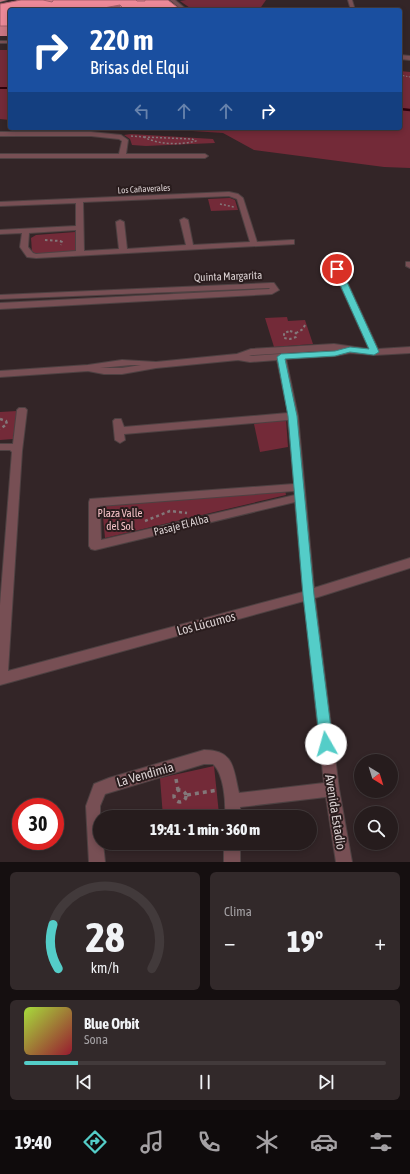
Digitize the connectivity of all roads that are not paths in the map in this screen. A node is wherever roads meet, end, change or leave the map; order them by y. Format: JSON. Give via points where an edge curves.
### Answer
{"nodes":[{"id":1,"x":5,"y":0,"type":"edge"},
{"id":2,"x":172,"y":0,"type":"edge"},
{"id":3,"x":0,"y":1,"type":"edge"},
{"id":4,"x":11,"y":3,"type":"edge"},
{"id":5,"x":0,"y":6,"type":"edge"},
{"id":6,"x":182,"y":8,"type":"edge"},
{"id":7,"x":0,"y":134,"type":"edge"},
{"id":8,"x":0,"y":156,"type":"edge"},
{"id":9,"x":122,"y":156,"type":"junction"},
{"id":10,"x":205,"y":156,"type":"dead end"},
{"id":11,"x":79,"y":201,"type":"junction"},
{"id":12,"x":0,"y":204,"type":"edge"},
{"id":13,"x":184,"y":220,"type":"dead end"},
{"id":14,"x":120,"y":222,"type":"dead end"},
{"id":15,"x":79,"y":228,"type":"junction"},
{"id":16,"x":26,"y":230,"type":"junction"},
{"id":17,"x":0,"y":232,"type":"edge"},
{"id":18,"x":291,"y":242,"type":"dead end"},
{"id":19,"x":254,"y":244,"type":"junction"},
{"id":20,"x":190,"y":247,"type":"junction"},
{"id":21,"x":123,"y":251,"type":"junction"},
{"id":22,"x":80,"y":253,"type":"junction"},
{"id":23,"x":337,"y":269,"type":"dead end"},
{"id":24,"x":55,"y":294,"type":"junction"},
{"id":25,"x":156,"y":294,"type":"junction"},
{"id":26,"x":0,"y":297,"type":"edge"},
{"id":27,"x":53,"y":304,"type":"junction"},
{"id":28,"x":0,"y":306,"type":"edge"},
{"id":29,"x":350,"y":350,"type":"junction"},
{"id":30,"x":410,"y":350,"type":"edge"},
{"id":31,"x":374,"y":352,"type":"junction"},
{"id":32,"x":238,"y":357,"type":"junction"},
{"id":33,"x":281,"y":357,"type":"junction"},
{"id":34,"x":0,"y":374,"type":"edge"},
{"id":35,"x":22,"y":410,"type":"dead end"},
{"id":36,"x":293,"y":416,"type":"junction"},
{"id":37,"x":119,"y":431,"type":"dead end"},
{"id":38,"x":0,"y":447,"type":"edge"},
{"id":39,"x":18,"y":451,"type":"junction"},
{"id":40,"x":301,"y":492,"type":"junction"},
{"id":41,"x":410,"y":563,"type":"edge"},
{"id":42,"x":309,"y":595,"type":"junction"},
{"id":43,"x":0,"y":678,"type":"edge"},
{"id":44,"x":332,"y":789,"type":"junction"},
{"id":45,"x":232,"y":795,"type":"junction"},
{"id":46,"x":233,"y":810,"type":"edge"},
{"id":47,"x":232,"y":850,"type":"edge"},
{"id":48,"x":97,"y":862,"type":"edge"},
{"id":49,"x":232,"y":862,"type":"edge"},
{"id":50,"x":344,"y":862,"type":"edge"}],
"edges":[{"from":1,"to":3,"type":"main road"},
{"from":2,"to":6,"type":"street"},
{"from":4,"to":5,"type":"street"},
{"from":7,"to":9,"type":"street","via":[[91,134],[122,138],[125,140]]},
{"from":8,"to":9,"type":"street"},
{"from":9,"to":10,"type":"street"},
{"from":11,"to":12,"type":"street","name":"Los Cañaverales"},
{"from":11,"to":15,"type":"street"},
{"from":11,"to":19,"type":"street","name":"Los Cañaverales","via":[[236,195],[240,198]]},
{"from":13,"to":20,"type":"street"},
{"from":14,"to":21,"type":"street"},
{"from":15,"to":16,"type":"street"},
{"from":15,"to":22,"type":"street"},
{"from":16,"to":17,"type":"street"},
{"from":16,"to":22,"type":"street","via":[[24,247],[30,255]]},
{"from":18,"to":19,"type":"street"},
{"from":19,"to":20,"type":"street"},
{"from":20,"to":21,"type":"street"},
{"from":21,"to":22,"type":"street"},
{"from":23,"to":31,"type":"street"},
{"from":24,"to":25,"type":"street","name":"Quinta Margarita"},
{"from":24,"to":26,"type":"street","name":"Quinta Margarita"},
{"from":24,"to":27,"type":"street"},
{"from":25,"to":25,"type":"street","name":"Quinta Margarita","via":[[272,292],[275,290],[271,285]]},
{"from":25,"to":27,"type":"street","name":"Quinta Margarita"},
{"from":27,"to":28,"type":"street","name":"Quinta Margarita"},
{"from":29,"to":31,"type":"street"},
{"from":29,"to":32,"type":"street","via":[[334,347],[251,352]]},
{"from":29,"to":33,"type":"street"},
{"from":30,"to":31,"type":"street"},
{"from":32,"to":33,"type":"street"},
{"from":32,"to":34,"type":"street","via":[[156,365],[142,369],[98,371],[88,368]]},
{"from":33,"to":36,"type":"street","name":"Avenida Estadio"},
{"from":35,"to":39,"type":"street"},
{"from":36,"to":37,"type":"street"},
{"from":36,"to":40,"type":"street","name":"Avenida Estadio"},
{"from":38,"to":39,"type":"street","via":[[13,447]]},
{"from":39,"to":43,"type":"street"},
{"from":40,"to":40,"type":"street","name":"Pasaje El Alba","via":[[94,502],[95,546]]},
{"from":40,"to":42,"type":"street","name":"Avenida Estadio"},
{"from":41,"to":42,"type":"street","name":"Los Lúcumos"},
{"from":42,"to":43,"type":"street","name":"Los Lúcumos"},
{"from":42,"to":44,"type":"street","name":"Avenida Estadio"},
{"from":44,"to":45,"type":"street"},
{"from":44,"to":50,"type":"street","name":"Avenida Estadio"},
{"from":45,"to":46,"type":"street","name":"La Vendimia"},
{"from":45,"to":48,"type":"street","name":"La Vendimia","via":[[225,765],[216,757],[204,757],[99,789],[93,806]]},
{"from":47,"to":49,"type":"street"}]}
